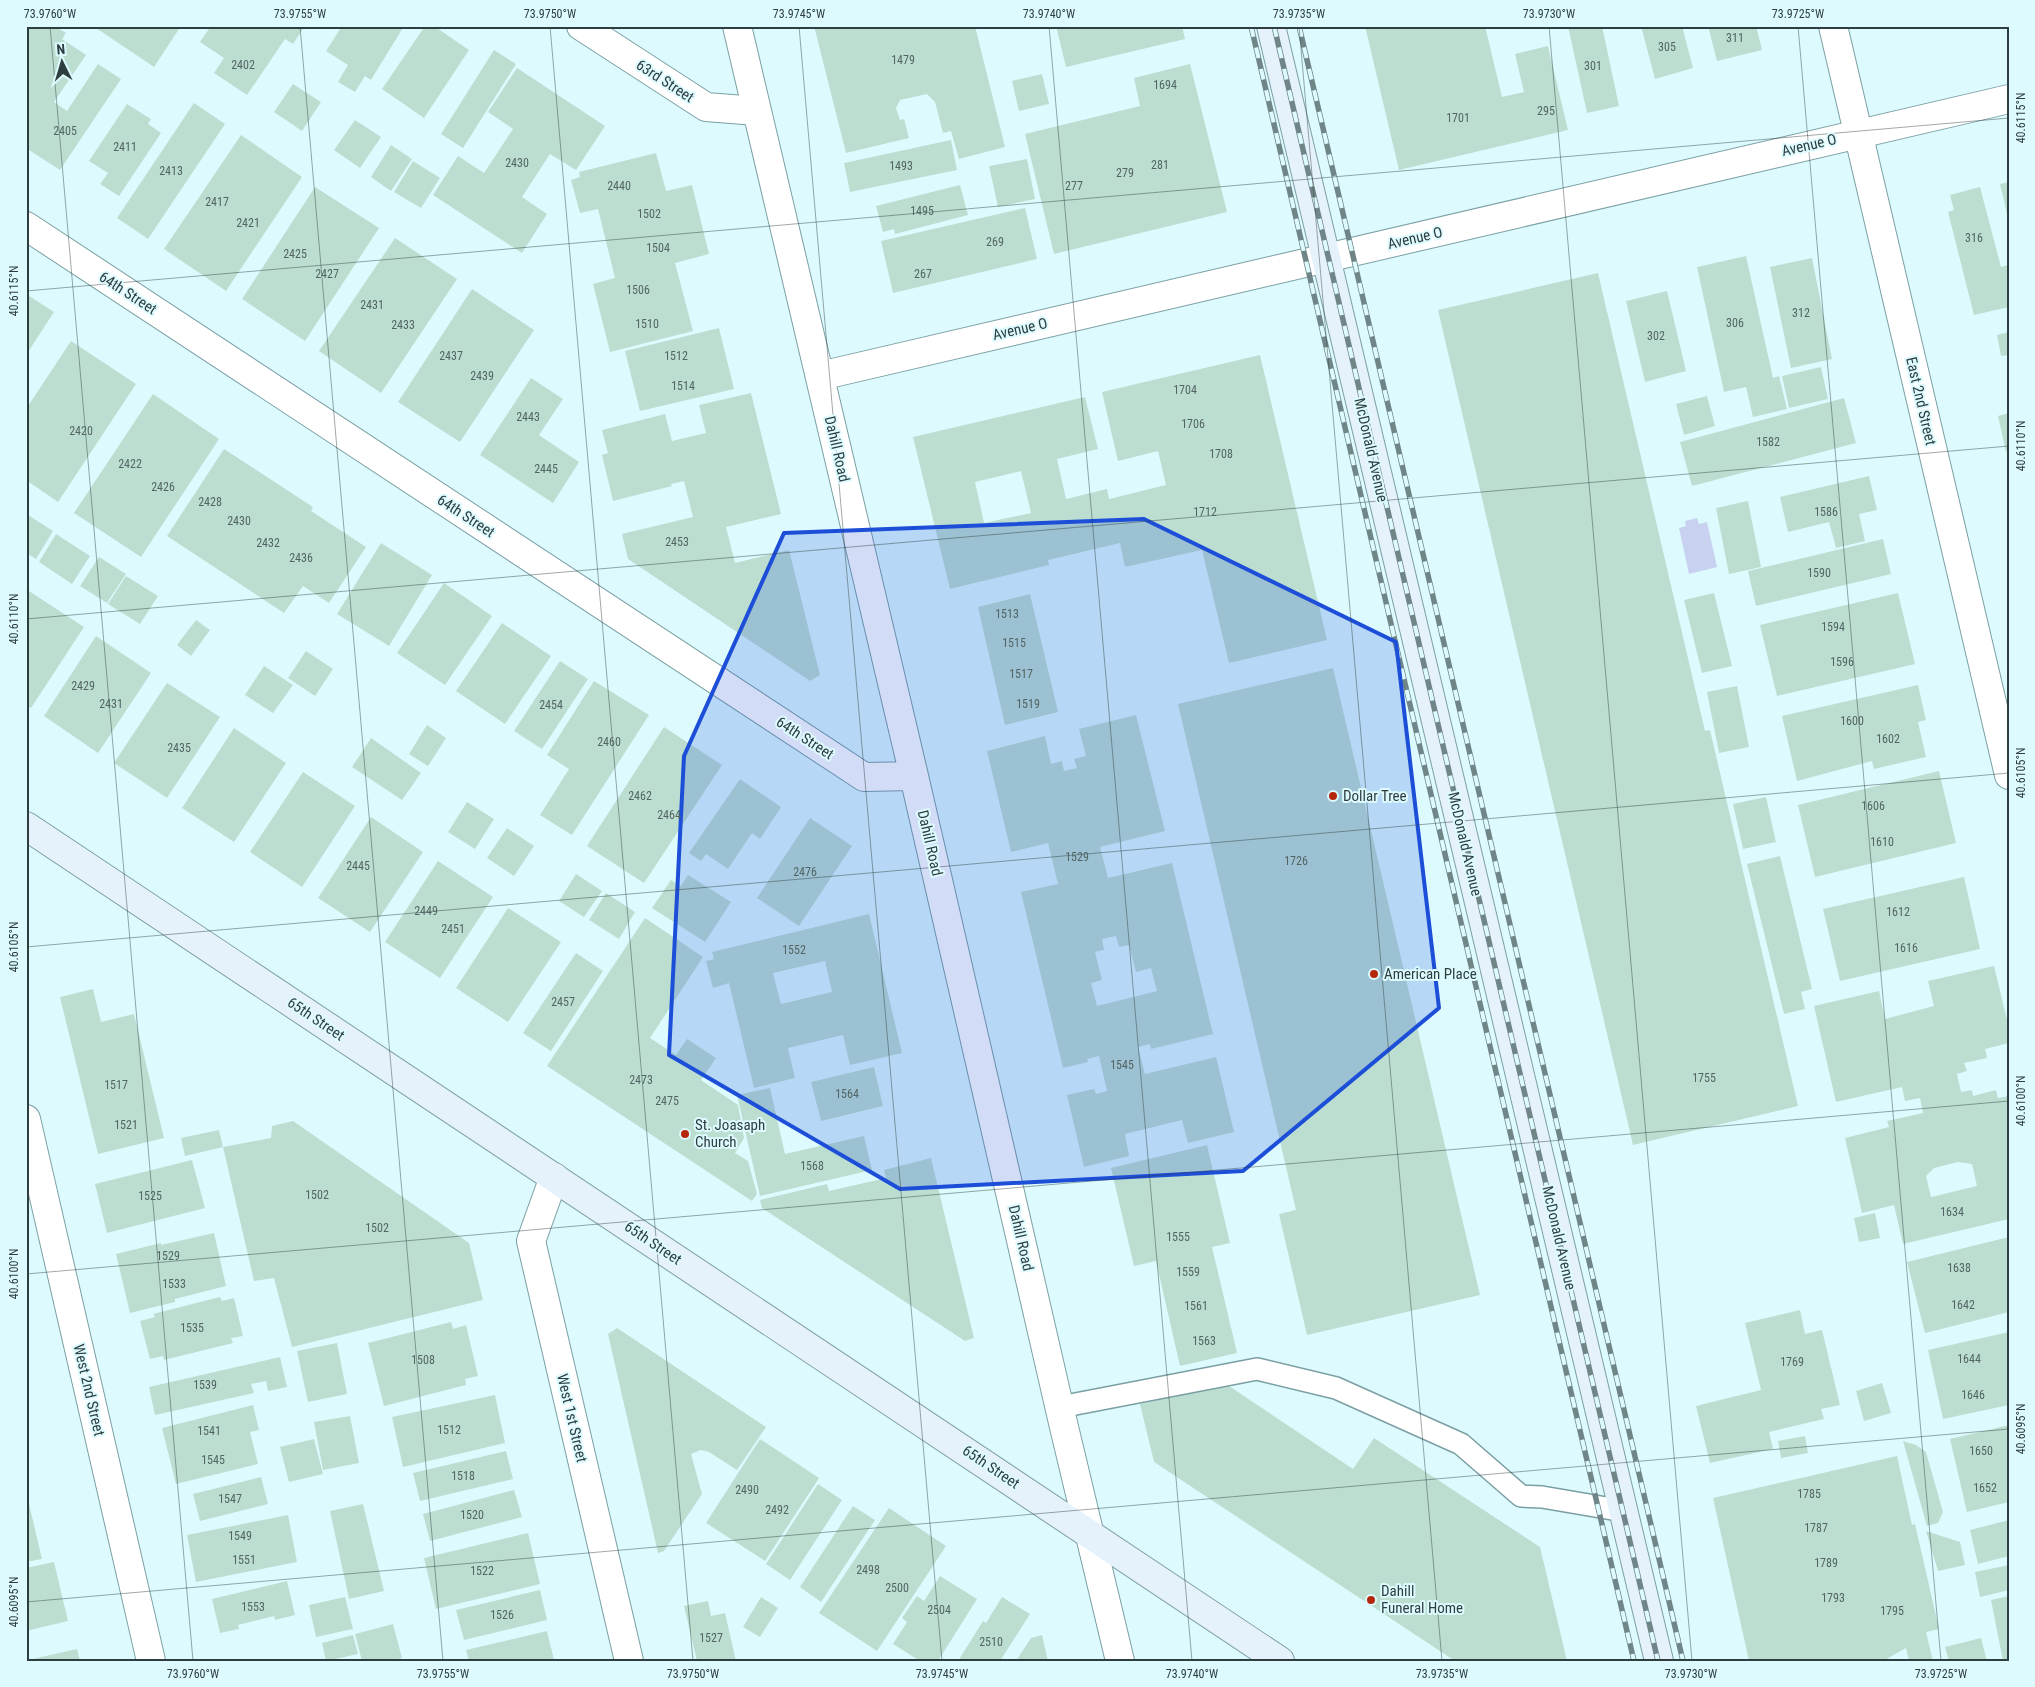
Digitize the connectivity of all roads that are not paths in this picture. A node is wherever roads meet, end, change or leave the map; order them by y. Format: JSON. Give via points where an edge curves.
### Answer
{"nodes":[{"id":1,"x":580,"y":26,"type":"edge"},
{"id":2,"x":737,"y":26,"type":"edge"},
{"id":3,"x":1271,"y":26,"type":"edge"},
{"id":4,"x":1833,"y":26,"type":"edge"},
{"id":5,"x":2009,"y":99,"type":"edge"},
{"id":6,"x":757,"y":111,"type":"junction"},
{"id":7,"x":1858,"y":134,"type":"junction"},
{"id":8,"x":26,"y":226,"type":"edge"},
{"id":9,"x":1326,"y":258,"type":"junction"},
{"id":10,"x":820,"y":376,"type":"junction"},
{"id":11,"x":2009,"y":775,"type":"edge"},
{"id":12,"x":914,"y":776,"type":"junction"},
{"id":13,"x":26,"y":826,"type":"edge"},
{"id":14,"x":26,"y":1119,"type":"edge"},
{"id":15,"x":554,"y":1177,"type":"junction"},
{"id":16,"x":1060,"y":1407,"type":"junction"},
{"id":17,"x":1624,"y":1511,"type":"junction"},
{"id":18,"x":1089,"y":1533,"type":"junction"},
{"id":19,"x":151,"y":1661,"type":"edge"},
{"id":20,"x":629,"y":1661,"type":"edge"},
{"id":21,"x":1120,"y":1661,"type":"edge"},
{"id":22,"x":1280,"y":1661,"type":"edge"},
{"id":23,"x":1659,"y":1661,"type":"edge"}],
"edges":[{"from":1,"to":6,"type":"street","name":"63rd Street","via":[[706,107]]},
{"from":2,"to":6,"type":"street","name":"Dahill Road"},
{"from":3,"to":9,"type":"main road","name":"McDonald Avenue"},
{"from":4,"to":7,"type":"street","name":"East 2nd Street"},
{"from":5,"to":7,"type":"street","name":"Avenue O"},
{"from":6,"to":10,"type":"street","name":"Dahill Road"},
{"from":7,"to":9,"type":"street","name":"Avenue O"},
{"from":7,"to":11,"type":"street","name":"East 2nd Street"},
{"from":8,"to":12,"type":"street","name":"64th Street","via":[[864,777]]},
{"from":9,"to":10,"type":"street","name":"Avenue O"},
{"from":9,"to":17,"type":"main road","name":"McDonald Avenue"},
{"from":10,"to":12,"type":"street","name":"Dahill Road"},
{"from":12,"to":16,"type":"street","name":"Dahill Road"},
{"from":13,"to":15,"type":"main road","name":"65th Street"},
{"from":14,"to":19,"type":"street","name":"West 2nd Street"},
{"from":15,"to":18,"type":"main road","name":"65th Street"},
{"from":15,"to":20,"type":"street","name":"West 1st Street","via":[[530,1241]]},
{"from":16,"to":17,"type":"lane","via":[[1257,1369],[1336,1388],[1461,1444],[1521,1496]]},
{"from":16,"to":18,"type":"street","name":"Dahill Road"},
{"from":17,"to":23,"type":"main road","name":"McDonald Avenue"},
{"from":18,"to":21,"type":"street","name":"Dahill Road"},
{"from":18,"to":22,"type":"main road","name":"65th Street"}]}
